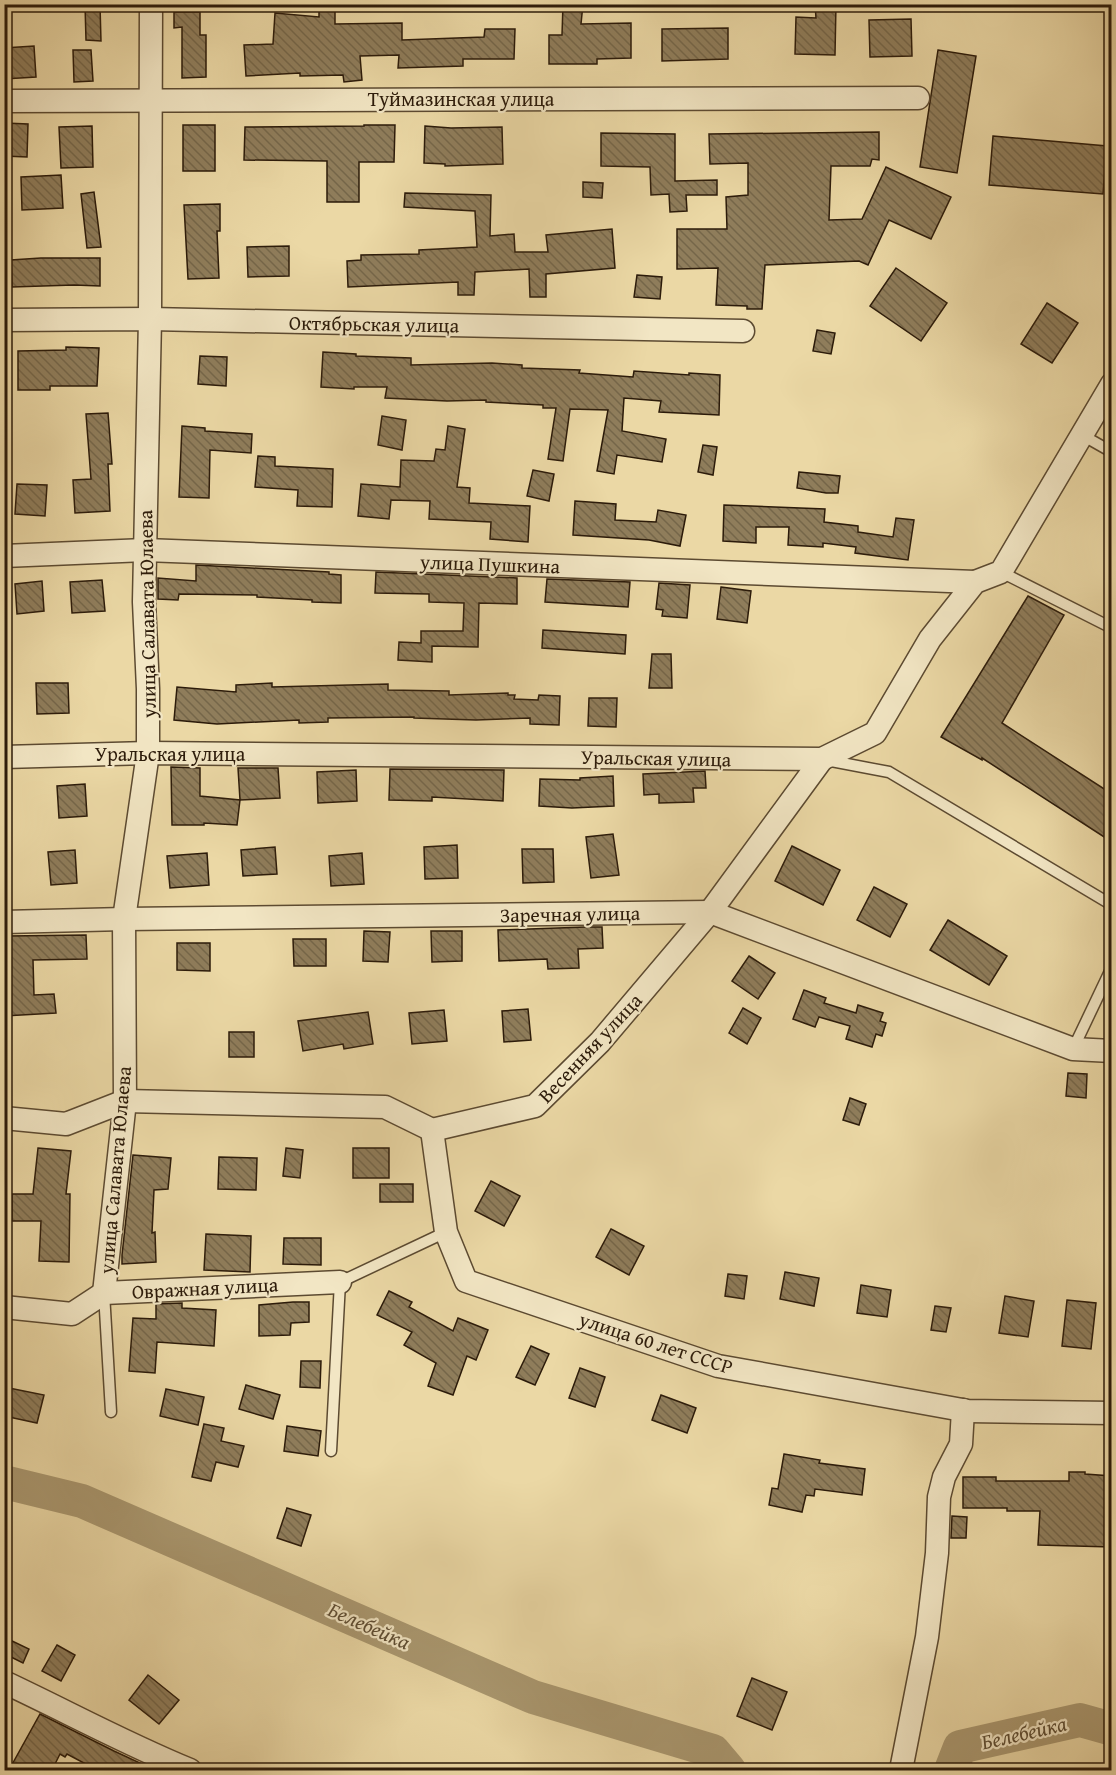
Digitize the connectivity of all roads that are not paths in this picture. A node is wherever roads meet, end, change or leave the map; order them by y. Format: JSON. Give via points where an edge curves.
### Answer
{"nodes":[{"id":1,"x":151,"y":4,"type":"edge"},
{"id":2,"x":918,"y":98,"type":"dead end"},
{"id":3,"x":149,"y":100,"type":"junction"},
{"id":4,"x":4,"y":101,"type":"edge"},
{"id":5,"x":150,"y":319,"type":"junction"},
{"id":6,"x":4,"y":320,"type":"edge"},
{"id":7,"x":743,"y":331,"type":"dead end"},
{"id":8,"x":1112,"y":384,"type":"edge"},
{"id":9,"x":1082,"y":435,"type":"junction"},
{"id":10,"x":1112,"y":452,"type":"edge"},
{"id":11,"x":145,"y":550,"type":"junction"},
{"id":12,"x":4,"y":555,"type":"edge"},
{"id":13,"x":1001,"y":572,"type":"junction"},
{"id":14,"x":975,"y":582,"type":"junction"},
{"id":15,"x":1112,"y":628,"type":"edge"},
{"id":16,"x":148,"y":753,"type":"junction"},
{"id":17,"x":4,"y":757,"type":"edge"},
{"id":18,"x":822,"y":759,"type":"junction"},
{"id":19,"x":1112,"y":905,"type":"edge"},
{"id":20,"x":710,"y":912,"type":"junction"},
{"id":21,"x":124,"y":919,"type":"junction"},
{"id":22,"x":4,"y":922,"type":"edge"},
{"id":23,"x":1112,"y":967,"type":"edge"},
{"id":24,"x":1073,"y":1049,"type":"junction"},
{"id":25,"x":1112,"y":1051,"type":"edge"},
{"id":26,"x":125,"y":1101,"type":"junction"},
{"id":27,"x":4,"y":1118,"type":"edge"},
{"id":28,"x":432,"y":1130,"type":"junction"},
{"id":29,"x":446,"y":1232,"type":"junction"},
{"id":30,"x":340,"y":1282,"type":"junction"},
{"id":31,"x":104,"y":1293,"type":"junction"},
{"id":32,"x":4,"y":1306,"type":"edge"},
{"id":33,"x":963,"y":1410,"type":"junction"},
{"id":34,"x":111,"y":1412,"type":"dead end"},
{"id":35,"x":1112,"y":1413,"type":"edge"},
{"id":36,"x":331,"y":1451,"type":"dead end"},
{"id":37,"x":4,"y":1682,"type":"edge"},
{"id":38,"x":190,"y":1770,"type":"edge"},
{"id":39,"x":901,"y":1770,"type":"edge"}],
"edges":[{"from":1,"to":3,"type":"street","name":"улица Салавата Юлаева"},
{"from":2,"to":3,"type":"street","name":"Туймазинская улица"},
{"from":3,"to":4,"type":"street","name":"Туймазинская улица"},
{"from":3,"to":5,"type":"street","name":"улица Салавата Юлаева"},
{"from":5,"to":6,"type":"street","name":"Октябрьская улица"},
{"from":5,"to":7,"type":"street","name":"Октябрьская улица"},
{"from":5,"to":11,"type":"street","name":"улица Салавата Юлаева"},
{"from":8,"to":9,"type":"street"},
{"from":9,"to":10,"type":"lane"},
{"from":9,"to":13,"type":"street"},
{"from":11,"to":12,"type":"street","name":"улица Пушкина"},
{"from":11,"to":14,"type":"street","name":"улица Пушкина"},
{"from":11,"to":16,"type":"street","name":"улица Салавата Юлаева"},
{"from":13,"to":14,"type":"street"},
{"from":13,"to":15,"type":"lane"},
{"from":14,"to":18,"type":"street","name":"Уральская улица","via":[[930,639],[875,733]]},
{"from":16,"to":17,"type":"street","name":"Уральская улица"},
{"from":16,"to":18,"type":"street","name":"Уральская улица"},
{"from":16,"to":21,"type":"street","name":"улица Салавата Юлаева"},
{"from":18,"to":19,"type":"lane","via":[[889,772]]},
{"from":18,"to":20,"type":"street","name":"Весенняя улица"},
{"from":20,"to":21,"type":"street","name":"Заречная улица"},
{"from":20,"to":24,"type":"street","name":"Заречная улица"},
{"from":20,"to":28,"type":"street","name":"Весенняя улица","via":[[600,1042],[535,1106]]},
{"from":21,"to":22,"type":"street","name":"Заречная улица"},
{"from":21,"to":26,"type":"street","name":"улица Салавата Юлаева"},
{"from":23,"to":24,"type":"lane"},
{"from":24,"to":25,"type":"street","name":"Заречная улица"},
{"from":26,"to":27,"type":"street","via":[[66,1124]]},
{"from":26,"to":28,"type":"street","via":[[385,1107]]},
{"from":26,"to":31,"type":"street","name":"улица Салавата Юлаева"},
{"from":28,"to":29,"type":"street","name":"улица 60 лет СССР"},
{"from":29,"to":30,"type":"lane"},
{"from":29,"to":33,"type":"street","name":"улица 60 лет СССР","via":[[466,1281],[718,1366]]},
{"from":30,"to":31,"type":"street","name":"Овражная улица"},
{"from":30,"to":36,"type":"lane"},
{"from":31,"to":32,"type":"street","name":"Овражная улица","via":[[72,1314]]},
{"from":31,"to":34,"type":"lane"},
{"from":33,"to":35,"type":"street","name":"улица 60 лет СССР"},
{"from":33,"to":39,"type":"street","via":[[961,1444],[944,1477],[939,1497],[927,1637]]},
{"from":37,"to":38,"type":"street","via":[[144,1752]]}]}
